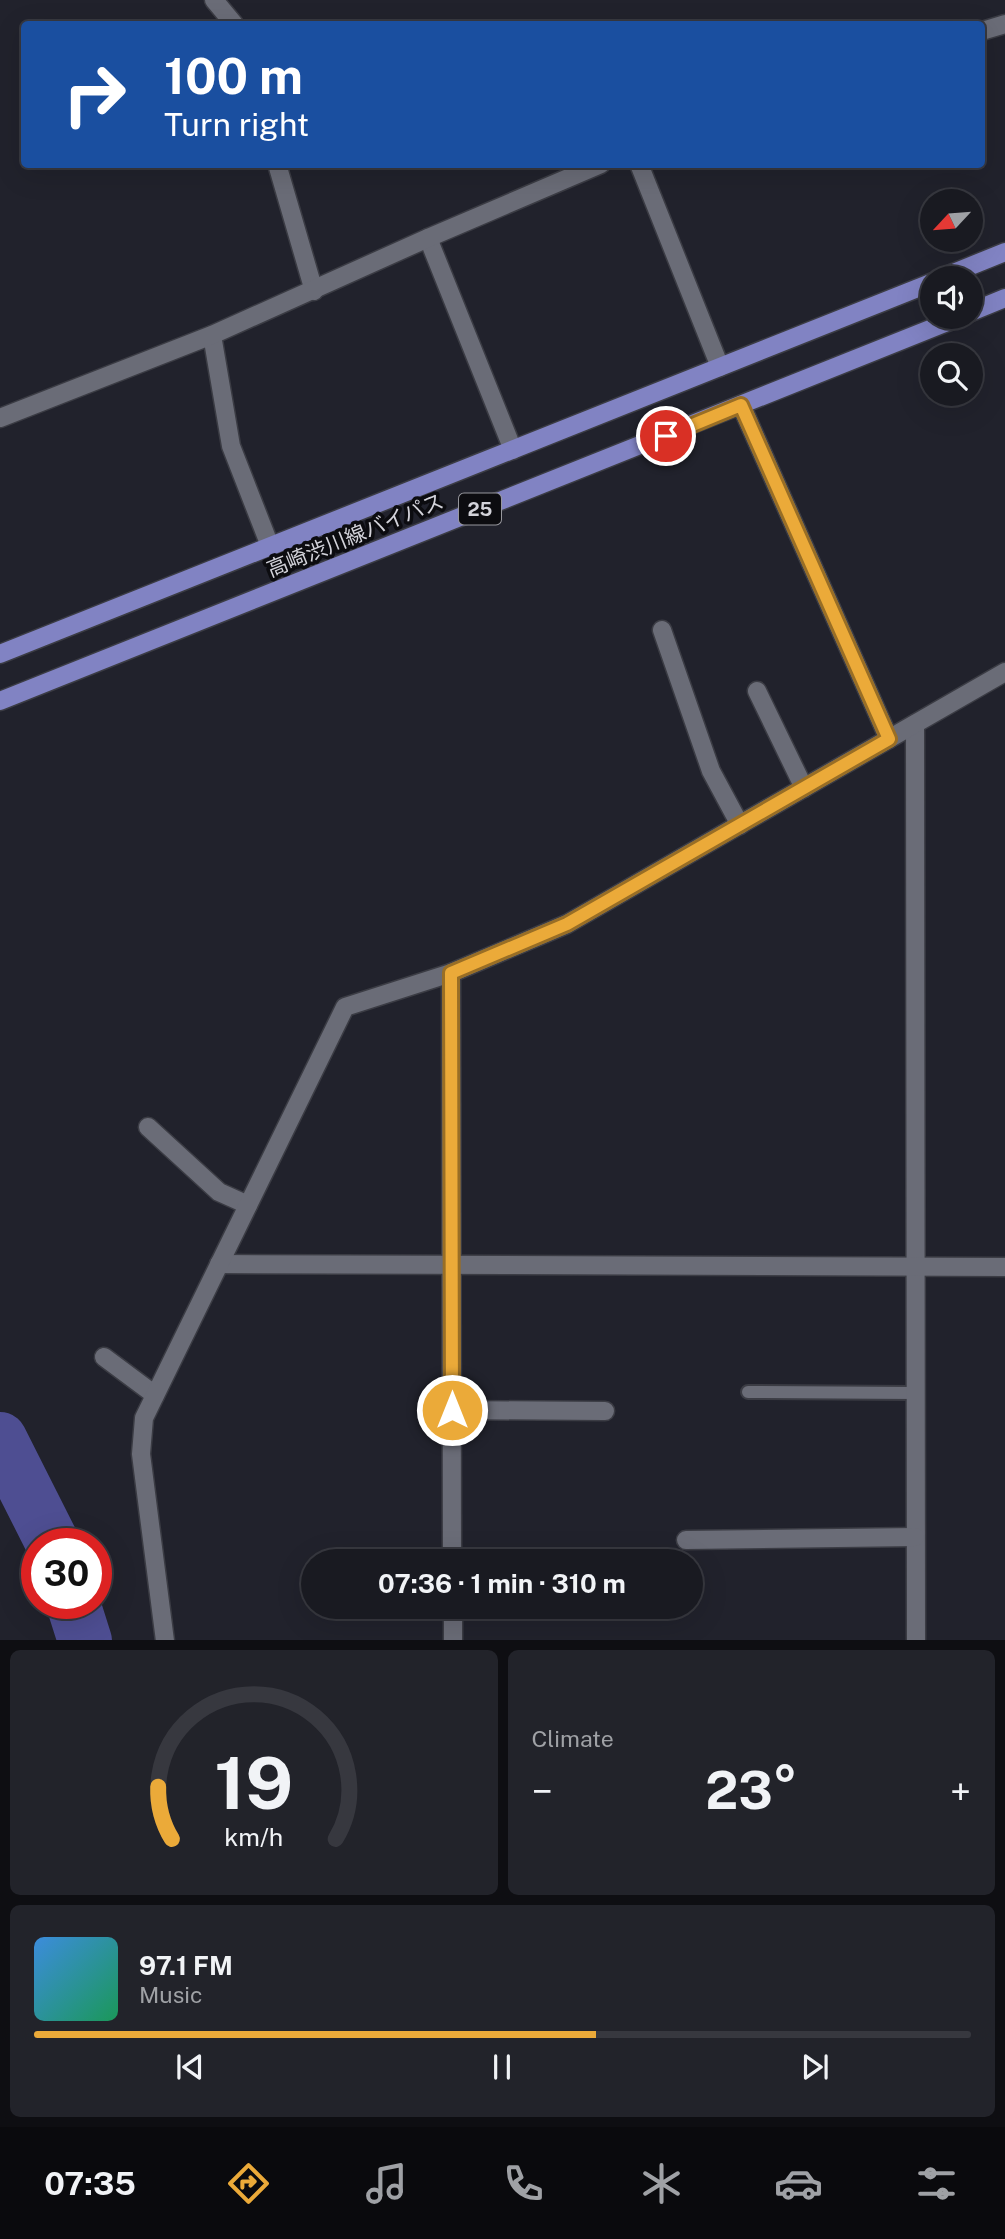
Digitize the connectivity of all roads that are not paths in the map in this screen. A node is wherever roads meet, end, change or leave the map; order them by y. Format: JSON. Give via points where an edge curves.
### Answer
{"nodes":[{"id":1,"x":214,"y":0,"type":"edge"},
{"id":2,"x":232,"y":21,"type":"edge"},
{"id":3,"x":1005,"y":24,"type":"edge"},
{"id":4,"x":985,"y":30,"type":"edge"},
{"id":5,"x":278,"y":168,"type":"edge"},
{"id":6,"x":592,"y":168,"type":"edge"},
{"id":7,"x":641,"y":168,"type":"edge"},
{"id":8,"x":428,"y":237,"type":"junction"},
{"id":9,"x":1005,"y":252,"type":"edge"},
{"id":10,"x":971,"y":266,"type":"edge"},
{"id":11,"x":920,"y":287,"type":"edge"},
{"id":12,"x":314,"y":291,"type":"junction"},
{"id":13,"x":1005,"y":298,"type":"edge"},
{"id":14,"x":983,"y":307,"type":"edge"},
{"id":15,"x":930,"y":329,"type":"edge"},
{"id":16,"x":212,"y":335,"type":"junction"},
{"id":17,"x":720,"y":367,"type":"junction"},
{"id":18,"x":741,"y":405,"type":"junction"},
{"id":19,"x":0,"y":418,"type":"edge"},
{"id":20,"x":513,"y":450,"type":"junction"},
{"id":21,"x":270,"y":546,"type":"junction"},
{"id":22,"x":662,"y":631,"type":"dead end"},
{"id":23,"x":0,"y":654,"type":"edge"},
{"id":24,"x":1005,"y":672,"type":"edge"},
{"id":25,"x":758,"y":691,"type":"dead end"},
{"id":26,"x":0,"y":701,"type":"edge"},
{"id":27,"x":915,"y":724,"type":"junction"},
{"id":28,"x":889,"y":739,"type":"junction"},
{"id":29,"x":804,"y":788,"type":"junction"},
{"id":30,"x":740,"y":825,"type":"junction"},
{"id":31,"x":451,"y":973,"type":"junction"},
{"id":32,"x":148,"y":1128,"type":"dead end"},
{"id":33,"x":248,"y":1205,"type":"junction"},
{"id":34,"x":219,"y":1264,"type":"junction"},
{"id":35,"x":451,"y":1266,"type":"junction"},
{"id":36,"x":1005,"y":1267,"type":"edge"},
{"id":37,"x":915,"y":1268,"type":"junction"},
{"id":38,"x":104,"y":1357,"type":"dead end"},
{"id":39,"x":748,"y":1392,"type":"dead end"},
{"id":40,"x":915,"y":1393,"type":"junction"},
{"id":41,"x":155,"y":1395,"type":"junction"},
{"id":42,"x":452,"y":1410,"type":"junction"},
{"id":43,"x":605,"y":1411,"type":"dead end"},
{"id":44,"x":915,"y":1537,"type":"junction"},
{"id":45,"x":686,"y":1540,"type":"dead end"},
{"id":46,"x":453,"y":1549,"type":"edge"},
{"id":47,"x":453,"y":1619,"type":"edge"},
{"id":48,"x":165,"y":1640,"type":"edge"},
{"id":49,"x":453,"y":1640,"type":"edge"},
{"id":50,"x":916,"y":1640,"type":"edge"}],
"edges":[{"from":1,"to":2,"type":"street"},
{"from":3,"to":4,"type":"street"},
{"from":5,"to":12,"type":"street"},
{"from":6,"to":8,"type":"street"},
{"from":7,"to":17,"type":"street"},
{"from":8,"to":12,"type":"street"},
{"from":8,"to":20,"type":"street"},
{"from":9,"to":10,"type":"main road"},
{"from":11,"to":17,"type":"main road","name":"高崎渋川線バイパス","number":"25"},
{"from":12,"to":16,"type":"street"},
{"from":13,"to":14,"type":"main road"},
{"from":15,"to":18,"type":"main road","name":"高崎渋川線バイパス","number":"25"},
{"from":16,"to":19,"type":"street"},
{"from":16,"to":21,"type":"street","via":[[232,446]]},
{"from":17,"to":20,"type":"main road","name":"高崎渋川線バイパス","number":"25"},
{"from":18,"to":26,"type":"main road","name":"高崎渋川線バイパス","number":"25"},
{"from":18,"to":28,"type":"street"},
{"from":20,"to":21,"type":"main road","name":"高崎渋川線バイパス","number":"25"},
{"from":21,"to":23,"type":"main road","name":"高崎渋川線バイパス","number":"25"},
{"from":22,"to":30,"type":"street","via":[[711,771]]},
{"from":24,"to":27,"type":"street"},
{"from":25,"to":29,"type":"street"},
{"from":27,"to":28,"type":"street"},
{"from":27,"to":37,"type":"street"},
{"from":28,"to":29,"type":"street"},
{"from":29,"to":30,"type":"street"},
{"from":30,"to":31,"type":"street","via":[[567,924]]},
{"from":31,"to":33,"type":"street","via":[[345,1007]]},
{"from":31,"to":35,"type":"street"},
{"from":32,"to":33,"type":"street","via":[[219,1192]]},
{"from":33,"to":34,"type":"street"},
{"from":34,"to":35,"type":"street"},
{"from":34,"to":41,"type":"street"},
{"from":35,"to":37,"type":"street"},
{"from":35,"to":42,"type":"street"},
{"from":36,"to":37,"type":"street"},
{"from":37,"to":40,"type":"street"},
{"from":38,"to":41,"type":"street"},
{"from":39,"to":40,"type":"lane"},
{"from":40,"to":44,"type":"street"},
{"from":41,"to":48,"type":"street","via":[[144,1418],[141,1454]]},
{"from":42,"to":43,"type":"street"},
{"from":42,"to":46,"type":"street"},
{"from":44,"to":45,"type":"street"},
{"from":44,"to":50,"type":"street"},
{"from":47,"to":49,"type":"street"}]}
